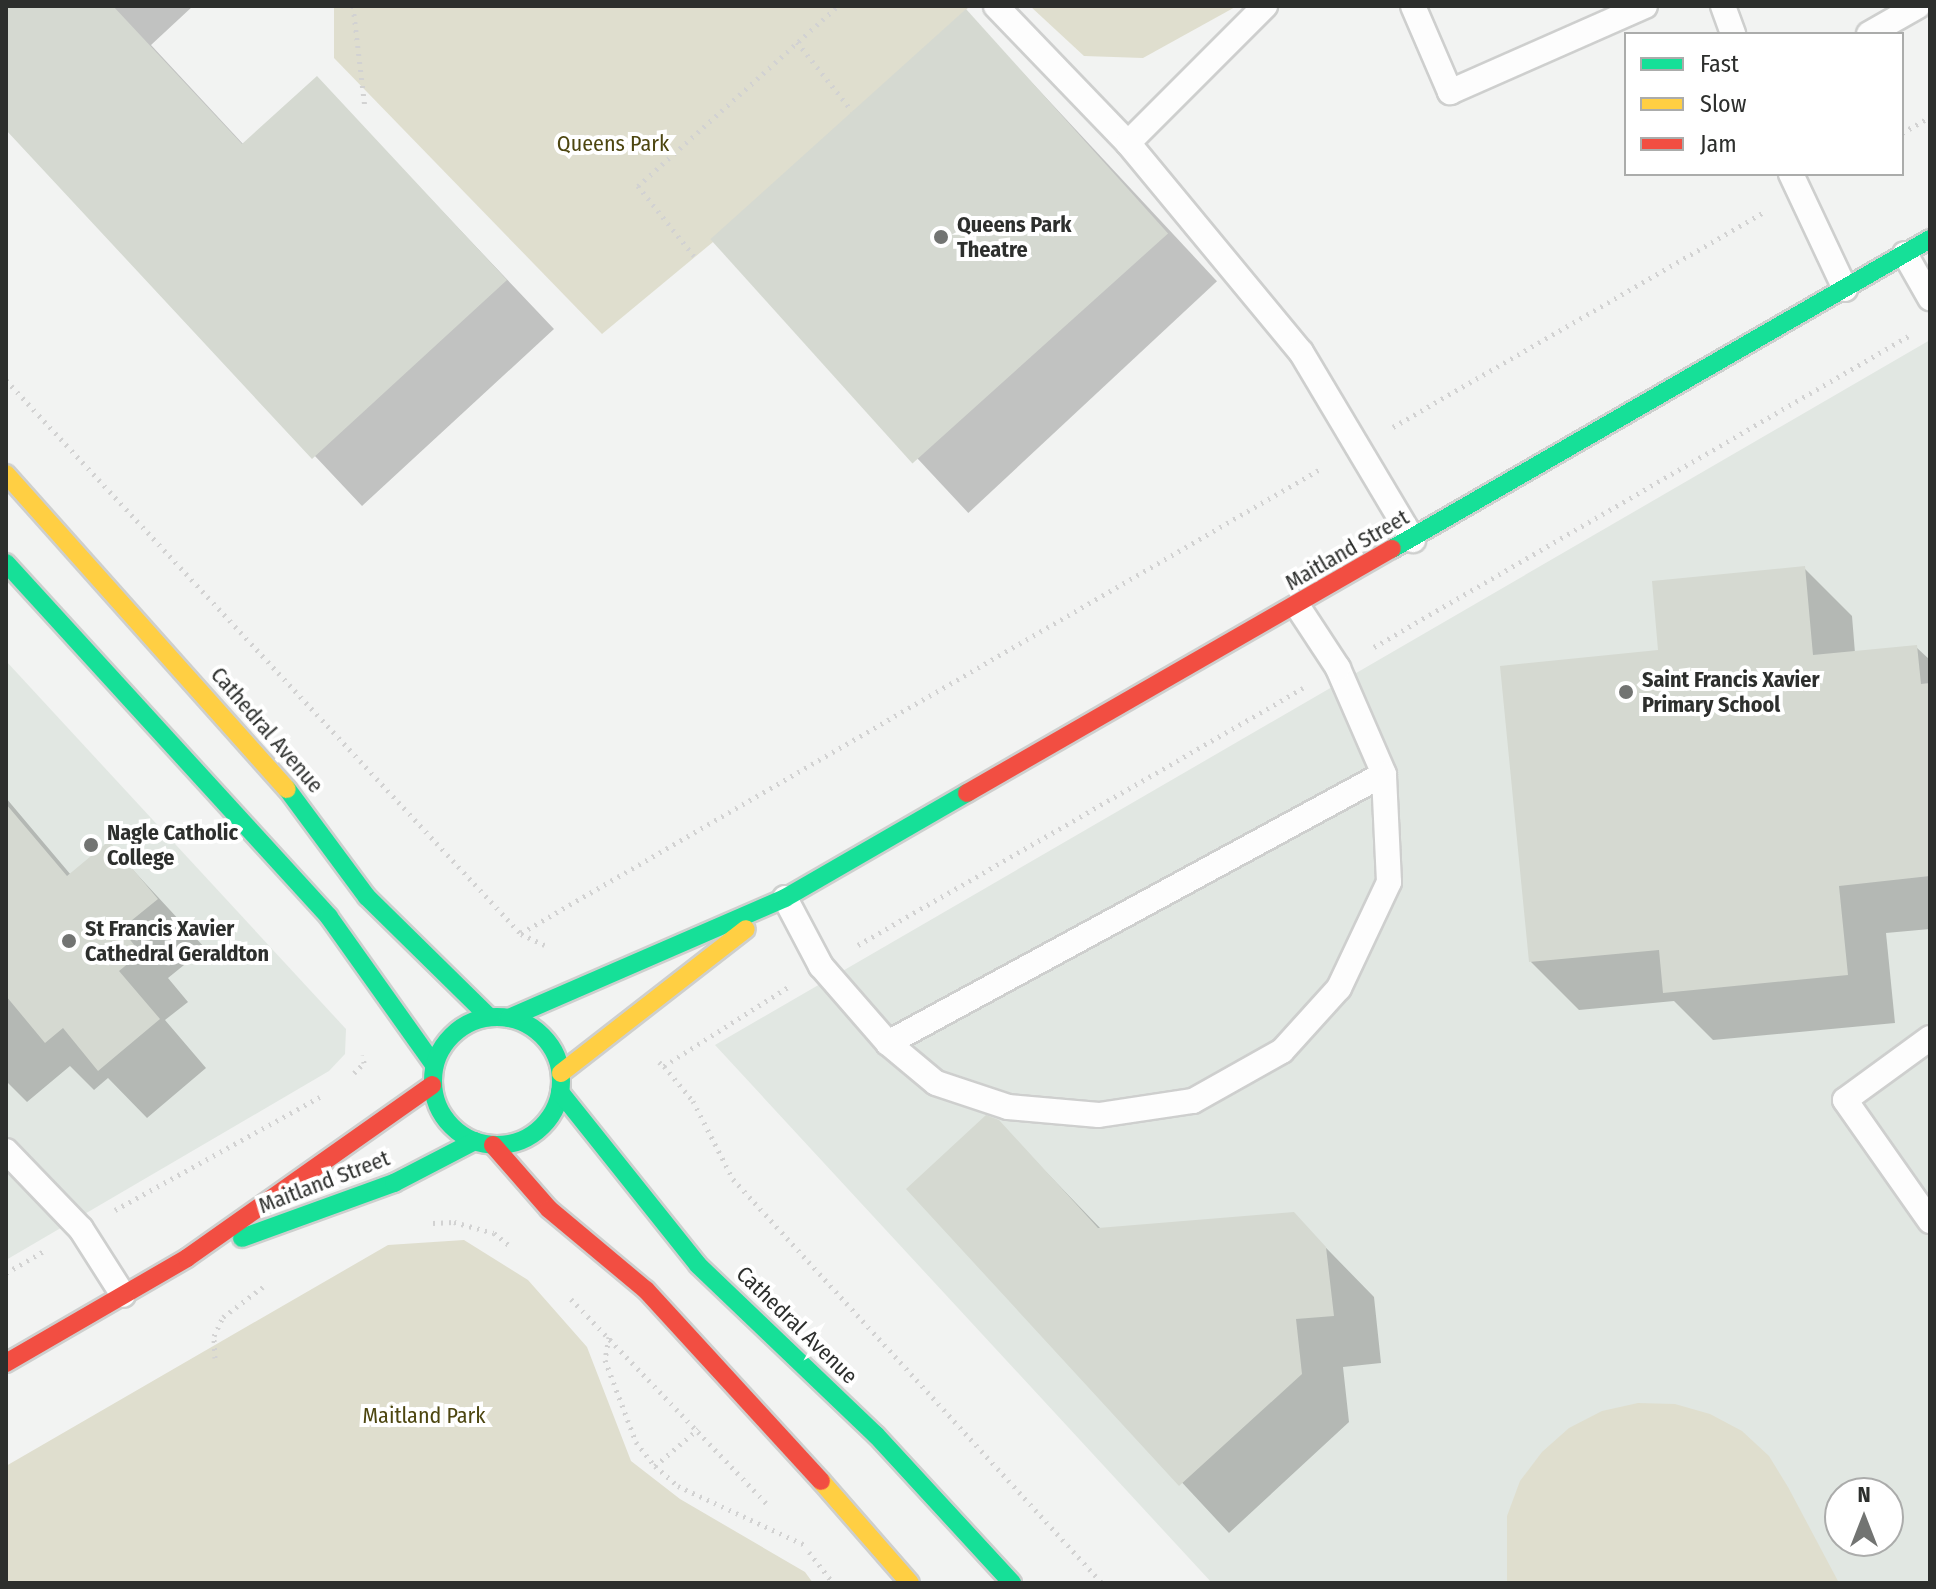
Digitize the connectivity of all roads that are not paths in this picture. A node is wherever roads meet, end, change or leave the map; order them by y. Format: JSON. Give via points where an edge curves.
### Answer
{"nodes":[{"id":1,"x":996,"y":6,"type":"edge"},
{"id":2,"x":1265,"y":6,"type":"edge"},
{"id":3,"x":1413,"y":6,"type":"edge"},
{"id":4,"x":1645,"y":6,"type":"edge"},
{"id":5,"x":1723,"y":6,"type":"edge"},
{"id":6,"x":1918,"y":6,"type":"edge"},
{"id":7,"x":1732,"y":32,"type":"edge"},
{"id":8,"x":1872,"y":32,"type":"edge"},
{"id":9,"x":1128,"y":143,"type":"junction"},
{"id":10,"x":1795,"y":182,"type":"edge"},
{"id":11,"x":1930,"y":239,"type":"edge"},
{"id":12,"x":1905,"y":254,"type":"junction"},
{"id":13,"x":1845,"y":289,"type":"junction"},
{"id":14,"x":1930,"y":298,"type":"edge"},
{"id":15,"x":6,"y":474,"type":"edge"},
{"id":16,"x":1413,"y":540,"type":"junction"},
{"id":17,"x":6,"y":563,"type":"edge"},
{"id":18,"x":1298,"y":607,"type":"junction"},
{"id":19,"x":1384,"y":774,"type":"junction"},
{"id":20,"x":785,"y":898,"type":"junction"},
{"id":21,"x":489,"y":1017,"type":"junction"},
{"id":22,"x":509,"y":1018,"type":"junction"},
{"id":23,"x":1930,"y":1038,"type":"edge"},
{"id":24,"x":888,"y":1043,"type":"junction"},
{"id":25,"x":434,"y":1065,"type":"junction"},
{"id":26,"x":561,"y":1073,"type":"junction"},
{"id":27,"x":432,"y":1085,"type":"junction"},
{"id":28,"x":560,"y":1092,"type":"junction"},
{"id":29,"x":484,"y":1143,"type":"junction"},
{"id":30,"x":6,"y":1151,"type":"edge"},
{"id":31,"x":1930,"y":1221,"type":"edge"},
{"id":32,"x":187,"y":1258,"type":"junction"},
{"id":33,"x":123,"y":1295,"type":"junction"},
{"id":34,"x":6,"y":1363,"type":"edge"},
{"id":35,"x":910,"y":1583,"type":"edge"},
{"id":36,"x":1012,"y":1583,"type":"edge"}],
"edges":[{"from":1,"to":9,"type":"lane"},
{"from":2,"to":9,"type":"lane"},
{"from":3,"to":4,"type":"lane","via":[[1450,92]]},
{"from":5,"to":7,"type":"lane"},
{"from":6,"to":8,"type":"lane"},
{"from":9,"to":16,"type":"lane","via":[[1301,352]]},
{"from":10,"to":13,"type":"lane"},
{"from":11,"to":12,"type":"main road","name":"Maitland Street"},
{"from":12,"to":13,"type":"main road","name":"Maitland Street"},
{"from":12,"to":14,"type":"lane"},
{"from":13,"to":16,"type":"main road","name":"Maitland Street"},
{"from":15,"to":21,"type":"main road","name":"Cathedral Avenue","via":[[260,753],[367,897]]},
{"from":16,"to":18,"type":"main road","name":"Maitland Street"},
{"from":17,"to":25,"type":"main road","via":[[329,917]]},
{"from":18,"to":19,"type":"lane","via":[[1338,668]]},
{"from":18,"to":20,"type":"main road","name":"Maitland Street"},
{"from":19,"to":24,"type":"lane"},
{"from":19,"to":24,"type":"lane","via":[[1389,882],[1339,988],[1282,1051],[1193,1101],[1099,1115],[1008,1107],[936,1083]]},
{"from":20,"to":22,"type":"main road","name":"Maitland Street"},
{"from":20,"to":24,"type":"lane","via":[[821,966]]},
{"from":20,"to":26,"type":"main road","name":"Maitland Street"},
{"from":21,"to":22,"type":"main road"},
{"from":21,"to":25,"type":"main road","via":[[454,1033]]},
{"from":22,"to":26,"type":"main road","via":[[544,1037]]},
{"from":23,"to":31,"type":"lane","via":[[1845,1100]]},
{"from":25,"to":27,"type":"main road"},
{"from":26,"to":28,"type":"main road"},
{"from":27,"to":29,"type":"main road","via":[[445,1119]]},
{"from":27,"to":32,"type":"main road","name":"Maitland Street"},
{"from":28,"to":29,"type":"main road","via":[[555,1110],[529,1137]]},
{"from":28,"to":36,"type":"main road","name":"Cathedral Avenue","via":[[698,1265],[876,1435]]},
{"from":29,"to":32,"type":"main road","name":"Maitland Street","via":[[394,1183]]},
{"from":29,"to":35,"type":"main road","via":[[549,1209],[646,1290]]},
{"from":30,"to":33,"type":"lane","via":[[81,1229]]},
{"from":32,"to":33,"type":"main road","name":"Maitland Street"},
{"from":33,"to":34,"type":"main road","name":"Maitland Street"}]}
